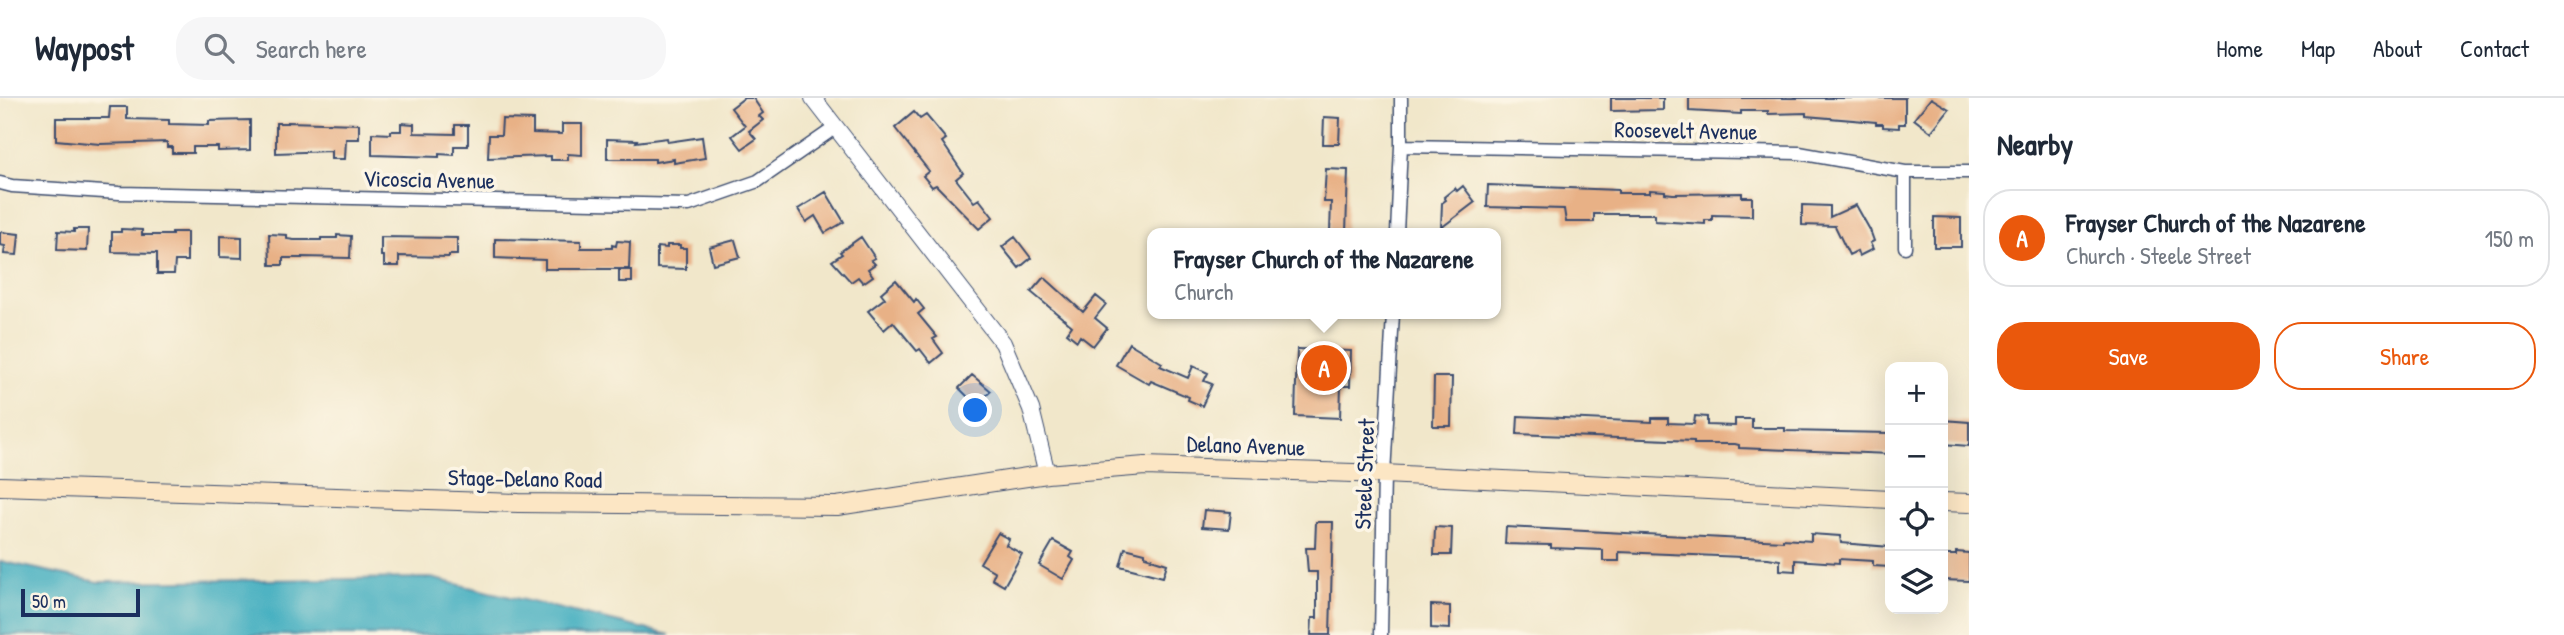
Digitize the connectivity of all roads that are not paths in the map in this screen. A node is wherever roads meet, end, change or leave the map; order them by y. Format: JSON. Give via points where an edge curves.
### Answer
{"nodes":[{"id":1,"x":813,"y":98,"type":"edge"},
{"id":2,"x":1401,"y":98,"type":"edge"},
{"id":3,"x":836,"y":127,"type":"junction"},
{"id":4,"x":1401,"y":146,"type":"junction"},
{"id":5,"x":1905,"y":172,"type":"junction"},
{"id":6,"x":1969,"y":172,"type":"edge"},
{"id":7,"x":0,"y":183,"type":"edge"},
{"id":8,"x":1397,"y":228,"type":"edge"},
{"id":9,"x":1905,"y":247,"type":"dead end"},
{"id":10,"x":1393,"y":319,"type":"edge"},
{"id":11,"x":1048,"y":474,"type":"junction"},
{"id":12,"x":1384,"y":474,"type":"junction"},
{"id":13,"x":0,"y":486,"type":"edge"},
{"id":14,"x":1885,"y":499,"type":"edge"},
{"id":15,"x":1948,"y":502,"type":"edge"},
{"id":16,"x":1969,"y":503,"type":"edge"},
{"id":17,"x":1381,"y":635,"type":"edge"}],
"edges":[{"from":1,"to":3,"type":"street"},
{"from":2,"to":4,"type":"street"},
{"from":3,"to":7,"type":"street","name":"Vicoscia Avenue","via":[[758,181],[689,205],[118,193]]},
{"from":3,"to":11,"type":"street","via":[[1003,343],[1031,409]]},
{"from":4,"to":5,"type":"street","name":"Roosevelt Avenue","via":[[1799,153]]},
{"from":4,"to":8,"type":"street"},
{"from":5,"to":6,"type":"street","name":"Roosevelt Avenue"},
{"from":5,"to":9,"type":"street"},
{"from":10,"to":12,"type":"street","name":"Steele Street"},
{"from":11,"to":12,"type":"main road","name":"Delano Avenue","via":[[1145,466]]},
{"from":11,"to":13,"type":"main road","name":"Stage-Delano Road","via":[[837,506],[519,503]]},
{"from":12,"to":14,"type":"main road","name":"Delano Avenue"},
{"from":12,"to":17,"type":"street","name":"Steele Street"},
{"from":15,"to":16,"type":"main road"}]}
